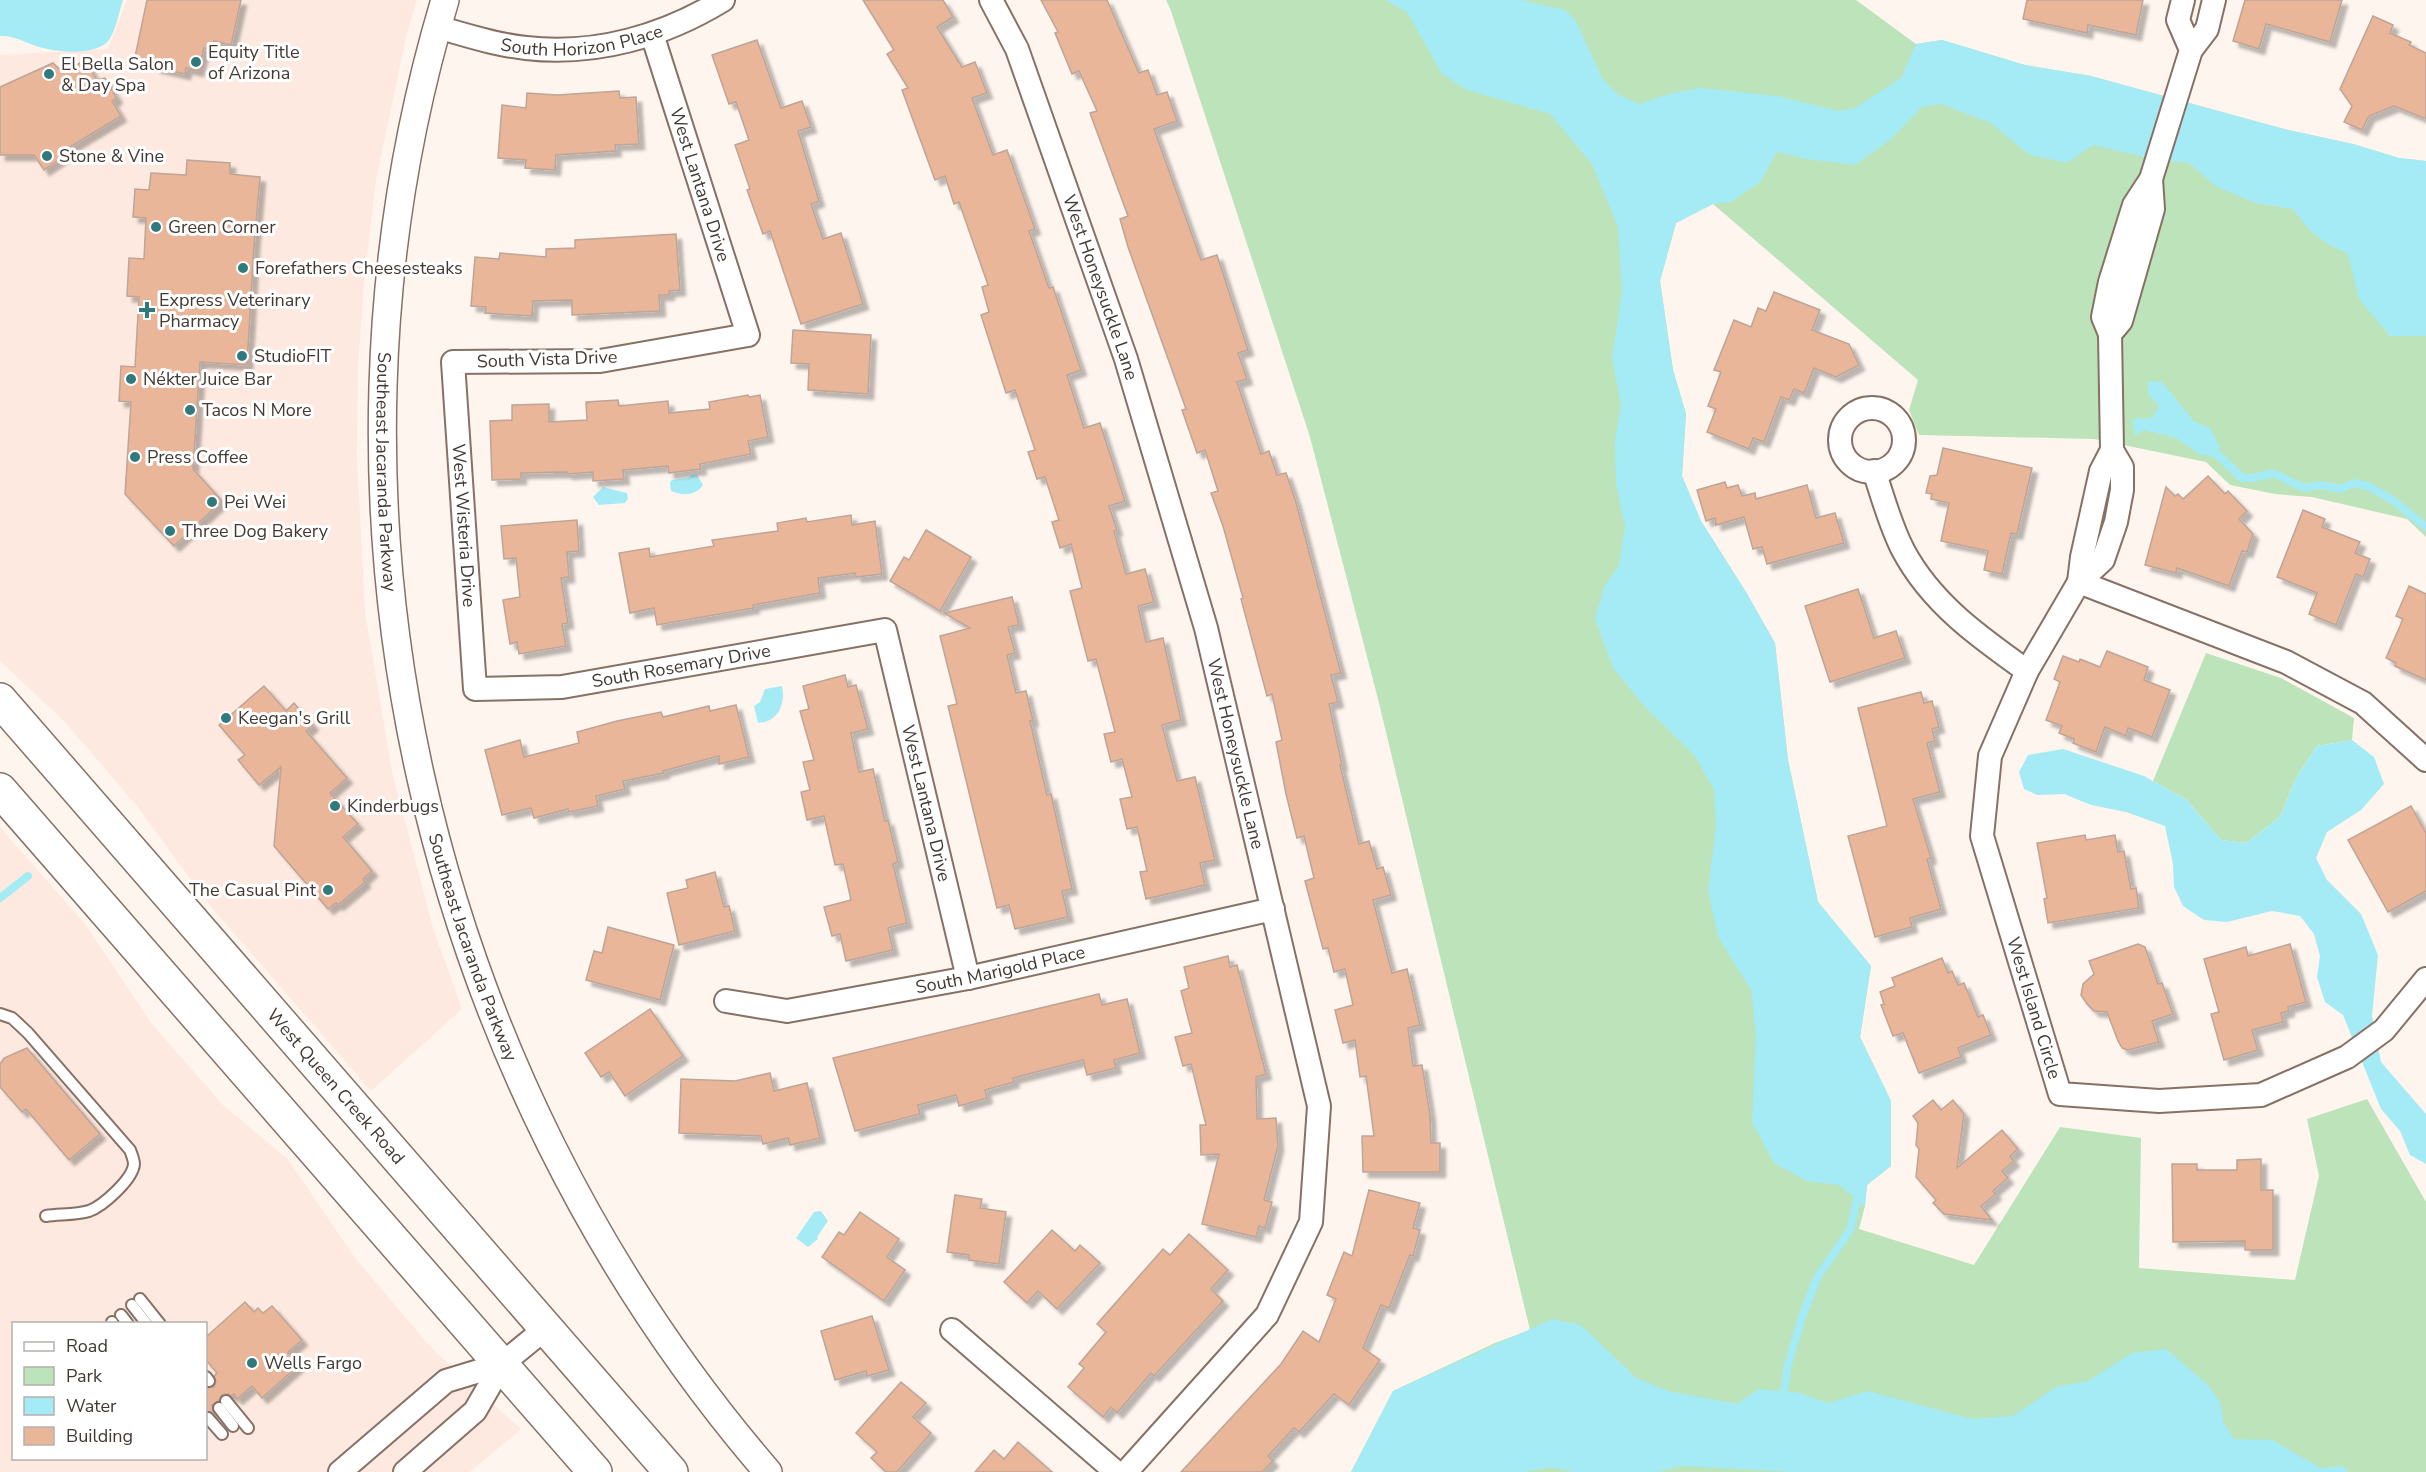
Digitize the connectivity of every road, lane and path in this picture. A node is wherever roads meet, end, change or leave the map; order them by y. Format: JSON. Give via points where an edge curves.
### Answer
{"nodes":[{"id":1,"x":445,"y":0,"type":"edge"},
{"id":2,"x":723,"y":0,"type":"edge"},
{"id":3,"x":991,"y":0,"type":"edge"},
{"id":4,"x":2182,"y":0,"type":"edge"},
{"id":5,"x":2214,"y":0,"type":"edge"},
{"id":6,"x":437,"y":27,"type":"junction"},
{"id":7,"x":652,"y":34,"type":"junction"},
{"id":8,"x":2191,"y":50,"type":"junction"},
{"id":9,"x":748,"y":335,"type":"joint"},
{"id":10,"x":453,"y":362,"type":"joint"},
{"id":11,"x":1874,"y":471,"type":"dead end"},
{"id":12,"x":2079,"y":582,"type":"junction"},
{"id":13,"x":885,"y":630,"type":"joint"},
{"id":14,"x":2027,"y":671,"type":"junction"},
{"id":15,"x":475,"y":689,"type":"joint"},
{"id":16,"x":0,"y":700,"type":"edge"},
{"id":17,"x":2426,"y":760,"type":"edge"},
{"id":18,"x":0,"y":790,"type":"edge"},
{"id":19,"x":1273,"y":909,"type":"junction"},
{"id":20,"x":968,"y":978,"type":"junction"},
{"id":21,"x":2426,"y":980,"type":"edge"},
{"id":22,"x":726,"y":1001,"type":"dead end"},
{"id":23,"x":0,"y":1014,"type":"edge"},
{"id":24,"x":46,"y":1216,"type":"dead end"},
{"id":25,"x":146,"y":1322,"type":"edge"},
{"id":26,"x":159,"y":1322,"type":"edge"},
{"id":27,"x":546,"y":1328,"type":"junction"},
{"id":28,"x":952,"y":1330,"type":"dead end"},
{"id":29,"x":502,"y":1364,"type":"junction"},
{"id":30,"x":208,"y":1418,"type":"dead end"},
{"id":31,"x":233,"y":1426,"type":"dead end"},
{"id":32,"x":248,"y":1428,"type":"dead end"},
{"id":33,"x":222,"y":1434,"type":"dead end"},
{"id":34,"x":340,"y":1472,"type":"edge"},
{"id":35,"x":405,"y":1472,"type":"edge"},
{"id":36,"x":595,"y":1472,"type":"edge"},
{"id":37,"x":671,"y":1472,"type":"edge"},
{"id":38,"x":768,"y":1472,"type":"edge"},
{"id":39,"x":1116,"y":1472,"type":"edge"},
{"id":40,"x":1126,"y":1472,"type":"edge"}],
"edges":[{"from":1,"to":6,"type":"street","name":"Southeast Jacaranda Parkway"},
{"from":2,"to":7,"type":"street","name":"South Horizon Place"},
{"from":3,"to":19,"type":"street","name":"West Honeysuckle Lane","via":[[1017,49],[1126,359],[1206,628]]},
{"from":4,"to":8,"type":"street","via":[[2178,20]]},
{"from":5,"to":8,"type":"street","name":"West Island Circle","via":[[2207,29]]},
{"from":6,"to":7,"type":"street","name":"South Horizon Place","via":[[495,42],[551,50],[604,46]]},
{"from":6,"to":38,"type":"street","name":"Southeast Jacaranda Parkway","via":[[403,184],[389,284],[382,386],[384,506],[393,634],[431,825],[474,967],[516,1072],[559,1159],[611,1254],[662,1334]]},
{"from":7,"to":9,"type":"street","name":"West Lantana Drive"},
{"from":8,"to":12,"type":"street","name":"West Island Circle","via":[[2151,179],[2153,209],[2121,321],[2110,334],[2112,450],[2101,471]]},
{"from":9,"to":10,"type":"street","name":"South Vista Drive","via":[[600,361]]},
{"from":10,"to":15,"type":"street","name":"West Wisteria Drive"},
{"from":11,"to":14,"type":"street","via":[[1903,549],[1925,584],[1975,635]]},
{"from":12,"to":14,"type":"street","name":"West Island Circle"},
{"from":12,"to":17,"type":"street","via":[[2286,662],[2363,703]]},
{"from":13,"to":15,"type":"street","name":"South Rosemary Drive","via":[[562,687]]},
{"from":13,"to":20,"type":"street","name":"West Lantana Drive"},
{"from":14,"to":21,"type":"street","name":"West Island Circle","via":[[1990,756],[1982,836],[2060,1094],[2159,1101],[2261,1095],[2347,1057],[2384,1030]]},
{"from":16,"to":27,"type":"main road","name":"West Queen Creek Road"},
{"from":18,"to":29,"type":"main road"},
{"from":19,"to":20,"type":"street","name":"South Marigold Place"},
{"from":19,"to":40,"type":"street","name":"West Honeysuckle Lane","via":[[1319,1106],[1311,1222],[1267,1315]]},
{"from":20,"to":22,"type":"street","name":"South Marigold Place","via":[[787,1011]]},
{"from":23,"to":24,"type":"lane","via":[[12,1018],[28,1033],[130,1150],[134,1162],[125,1183],[89,1211]]},
{"from":25,"to":26,"type":"lane","via":[[136,1302]]},
{"from":27,"to":29,"type":"street"},
{"from":27,"to":37,"type":"main road","name":"West Queen Creek Road"},
{"from":28,"to":39,"type":"street"},
{"from":29,"to":34,"type":"street","via":[[446,1381]]},
{"from":29,"to":35,"type":"street","via":[[475,1411]]},
{"from":29,"to":36,"type":"main road"},
{"from":30,"to":33,"type":"lane"},
{"from":31,"to":32,"type":"lane","via":[[222,1405]]}]}
